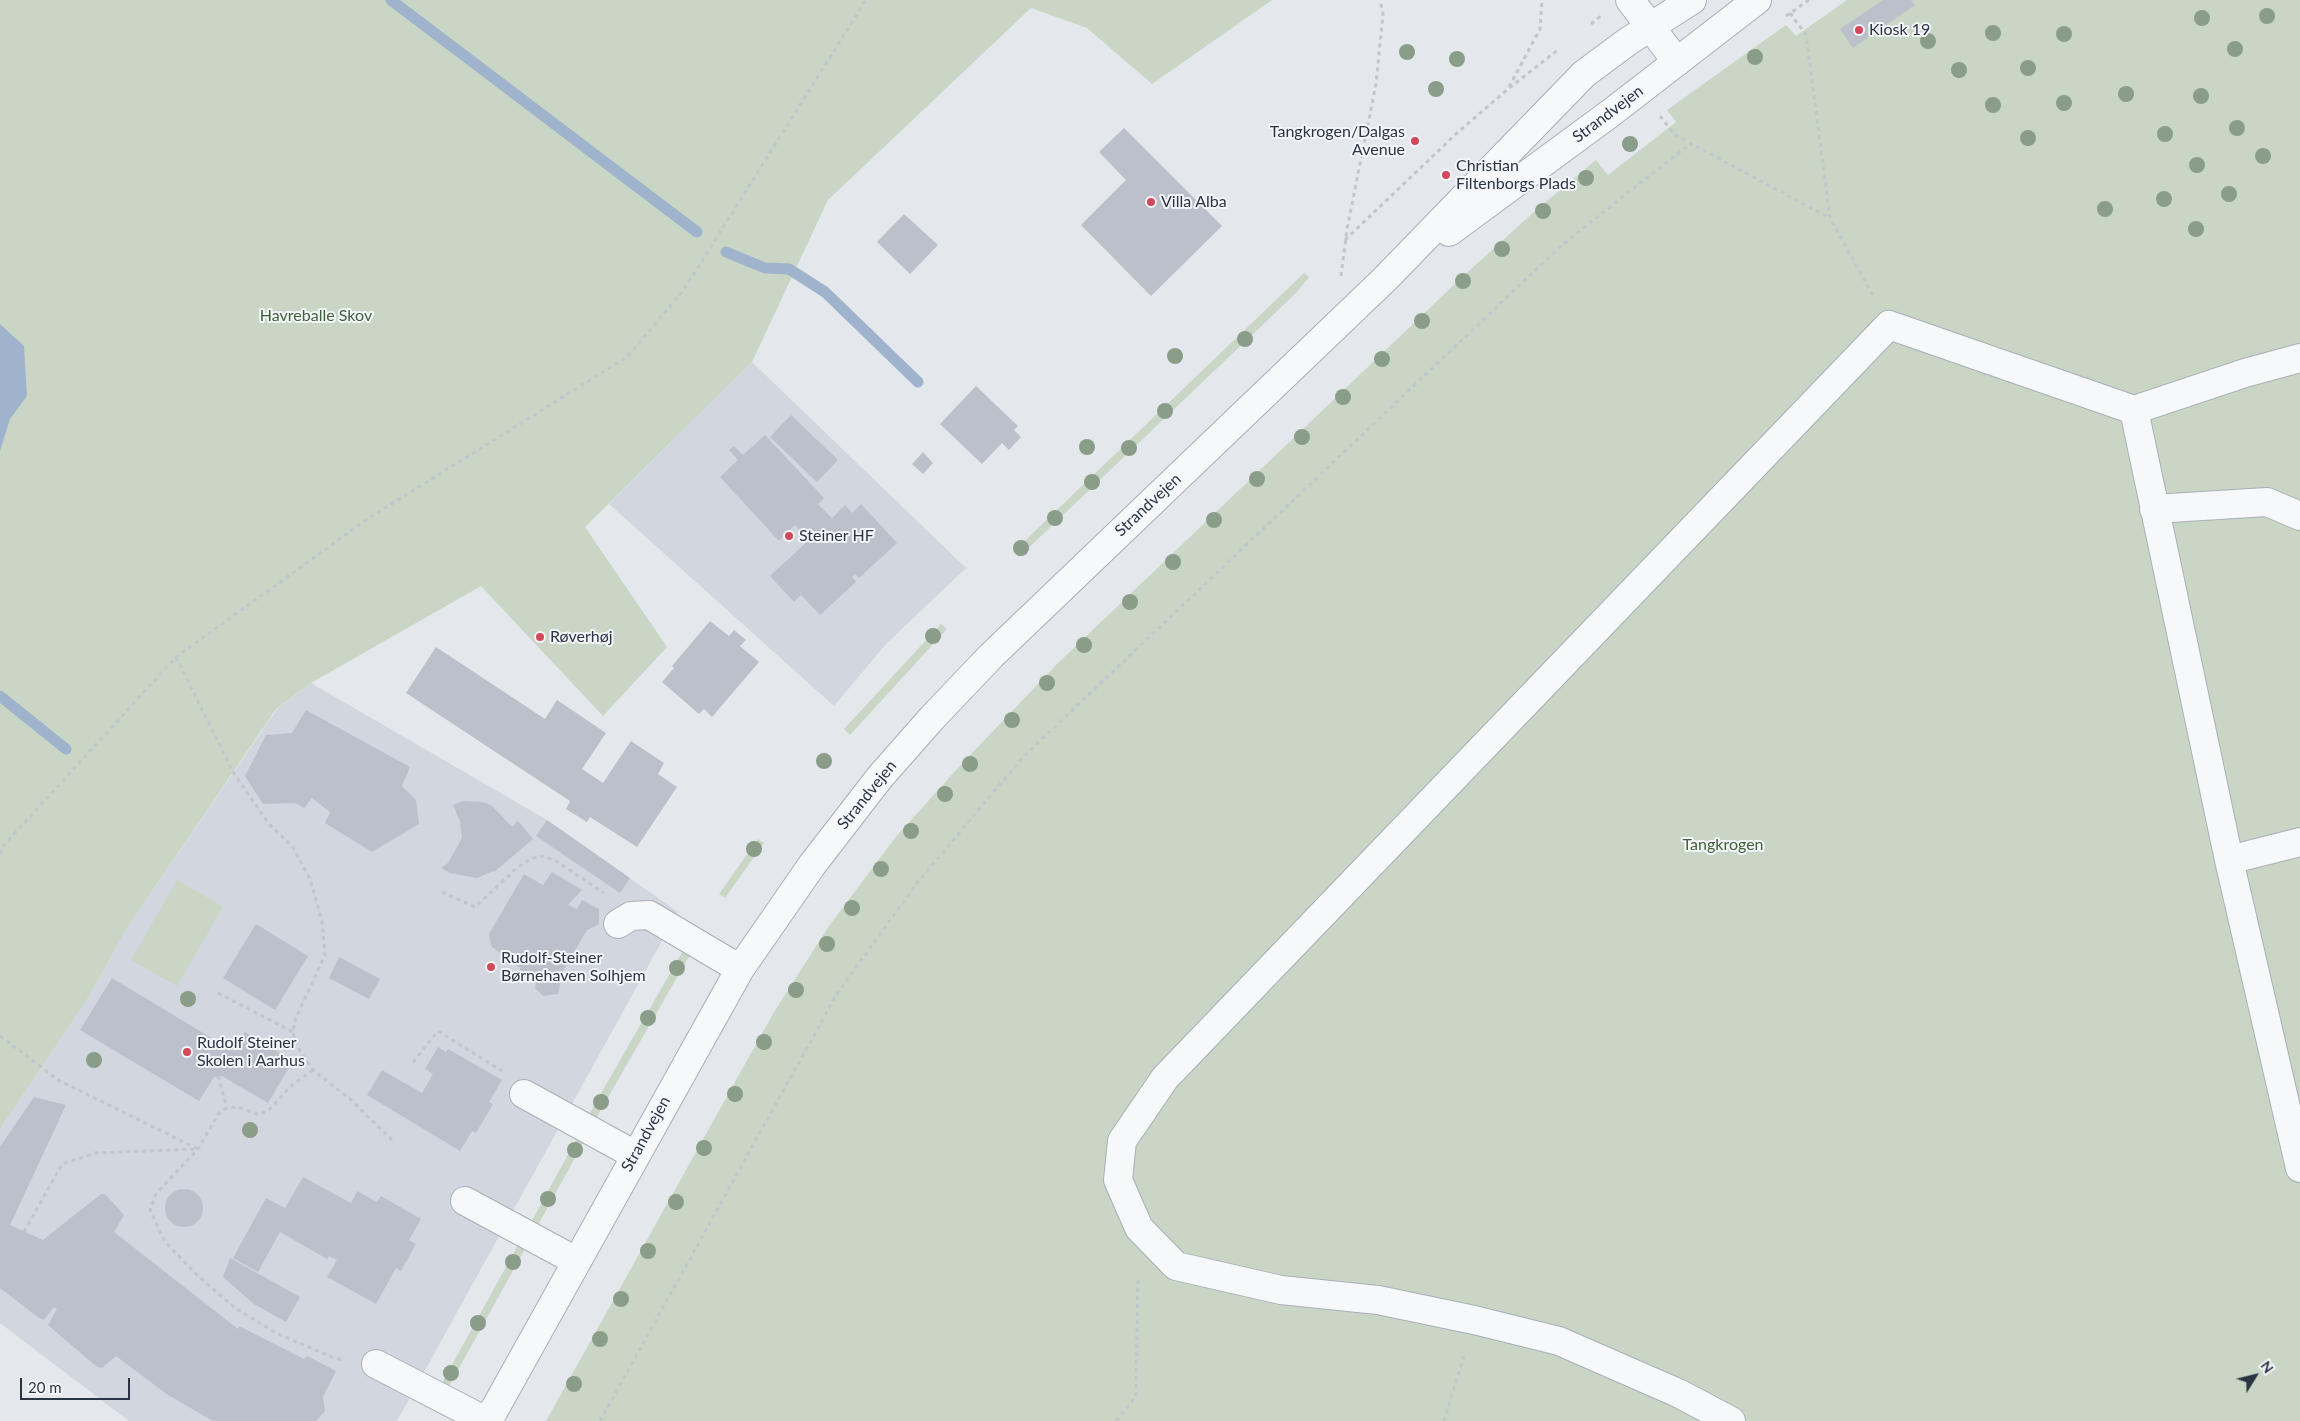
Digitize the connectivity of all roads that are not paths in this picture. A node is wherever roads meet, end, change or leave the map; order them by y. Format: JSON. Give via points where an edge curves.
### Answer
{"nodes":[{"id":1,"x":1693,"y":0,"type":"edge"},
{"id":2,"x":1757,"y":0,"type":"edge"},
{"id":3,"x":1618,"y":6,"type":"edge"},
{"id":4,"x":1650,"y":27,"type":"junction"},
{"id":5,"x":1717,"y":30,"type":"junction"},
{"id":6,"x":1677,"y":62,"type":"junction"},
{"id":7,"x":1385,"y":279,"type":"junction"},
{"id":8,"x":2300,"y":358,"type":"edge"},
{"id":9,"x":2134,"y":410,"type":"junction"},
{"id":10,"x":2154,"y":509,"type":"junction"},
{"id":11,"x":2300,"y":516,"type":"edge"},
{"id":12,"x":2300,"y":842,"type":"edge"},
{"id":13,"x":2230,"y":860,"type":"junction"},
{"id":14,"x":618,"y":924,"type":"dead end"},
{"id":15,"x":740,"y":969,"type":"junction"},
{"id":16,"x":524,"y":1094,"type":"dead end"},
{"id":17,"x":2294,"y":1125,"type":"edge"},
{"id":18,"x":635,"y":1155,"type":"junction"},
{"id":19,"x":2300,"y":1168,"type":"edge"},
{"id":20,"x":465,"y":1201,"type":"dead end"},
{"id":21,"x":576,"y":1261,"type":"junction"},
{"id":22,"x":376,"y":1364,"type":"road end"},
{"id":23,"x":487,"y":1421,"type":"edge"},
{"id":24,"x":1731,"y":1421,"type":"edge"}],
"edges":[{"from":1,"to":4,"type":"street","name":"Strandvejen"},
{"from":1,"to":5,"type":"street"},
{"from":2,"to":5,"type":"street","name":"Strandvejen"},
{"from":3,"to":4,"type":"street"},
{"from":4,"to":6,"type":"street"},
{"from":4,"to":7,"type":"street","name":"Strandvejen","via":[[1584,74]]},
{"from":5,"to":6,"type":"street","name":"Strandvejen"},
{"from":6,"to":7,"type":"street","name":"Strandvejen"},
{"from":7,"to":15,"type":"street","name":"Strandvejen","via":[[1044,604],[932,718],[880,777],[812,864]]},
{"from":8,"to":9,"type":"street"},
{"from":9,"to":10,"type":"street"},
{"from":9,"to":24,"type":"street","via":[[1889,325],[1165,1078],[1122,1141],[1118,1180],[1139,1228],[1176,1266],[1282,1290],[1378,1300],[1559,1341],[1678,1393]]},
{"from":10,"to":11,"type":"street","via":[[2267,502]]},
{"from":10,"to":13,"type":"street"},
{"from":12,"to":13,"type":"street"},
{"from":13,"to":17,"type":"street"},
{"from":14,"to":15,"type":"street","via":[[631,916],[649,915]]},
{"from":15,"to":18,"type":"street","name":"Strandvejen"},
{"from":16,"to":18,"type":"street"},
{"from":17,"to":19,"type":"street"},
{"from":18,"to":21,"type":"street","name":"Strandvejen"},
{"from":20,"to":21,"type":"street"},
{"from":21,"to":23,"type":"street","name":"Strandvejen"},
{"from":22,"to":23,"type":"street"}]}
